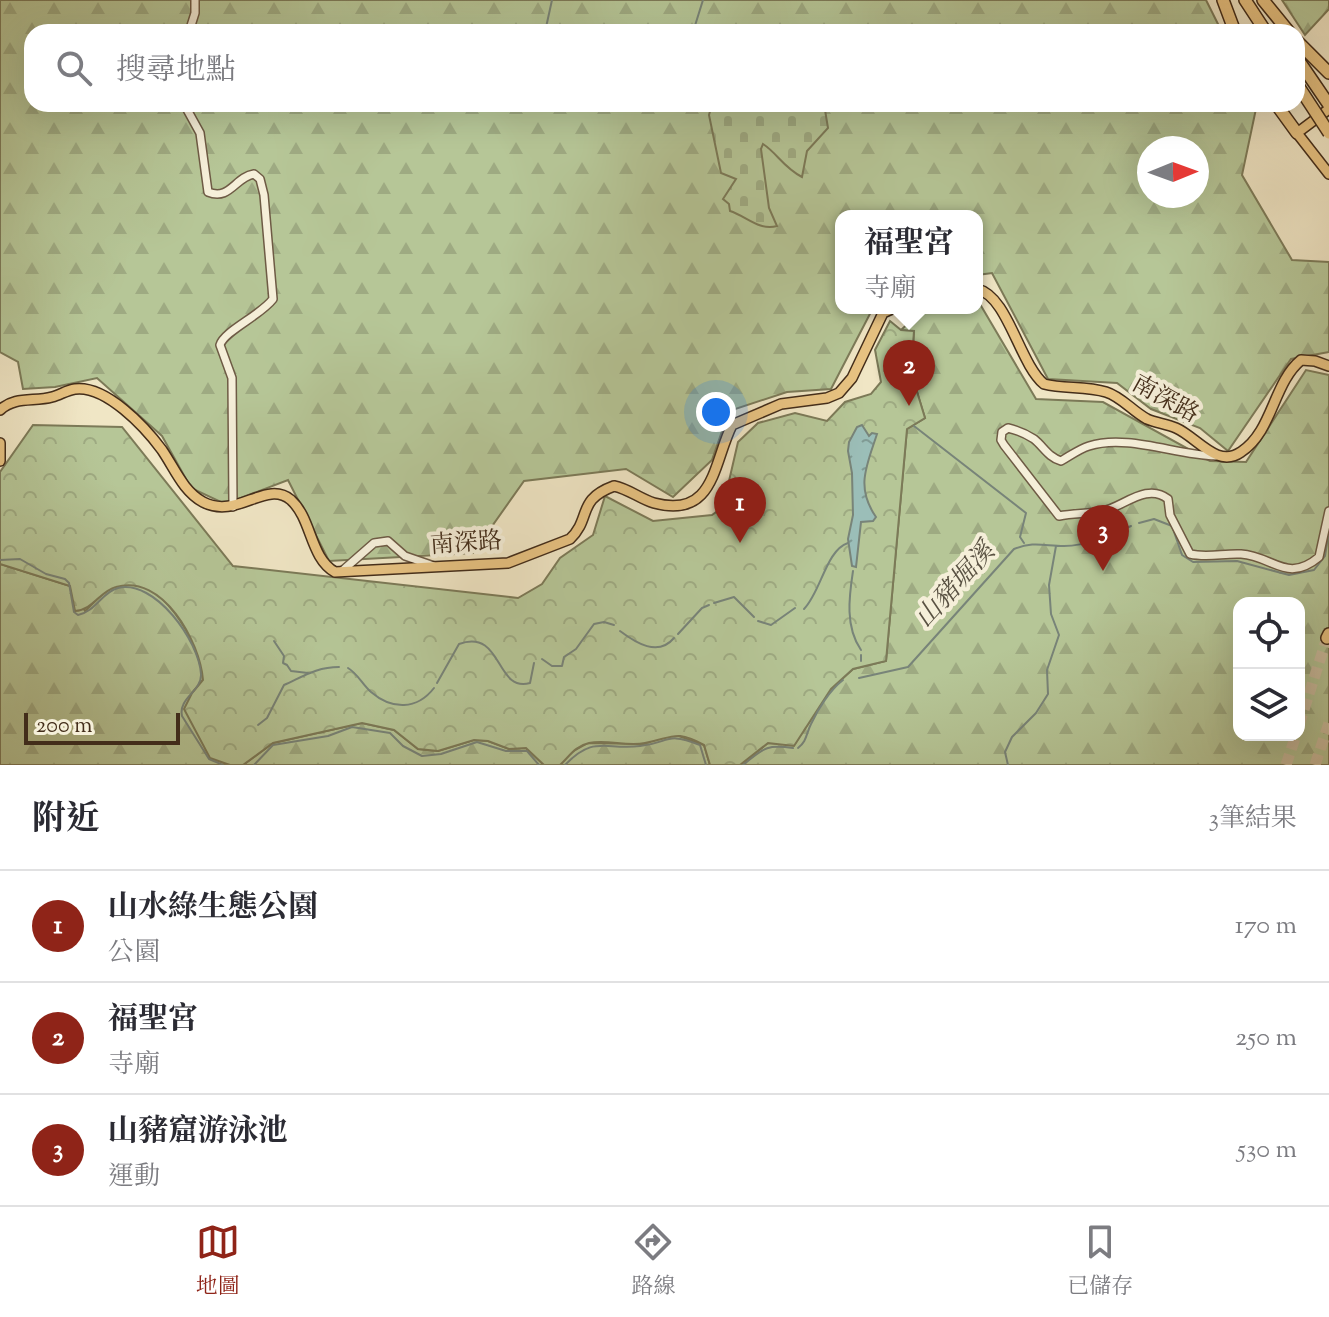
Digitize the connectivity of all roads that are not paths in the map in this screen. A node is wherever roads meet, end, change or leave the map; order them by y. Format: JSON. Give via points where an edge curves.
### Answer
{"nodes":[{"id":1,"x":195,"y":0,"type":"edge"},
{"id":2,"x":1223,"y":0,"type":"edge"},
{"id":3,"x":1245,"y":0,"type":"edge"},
{"id":4,"x":1261,"y":0,"type":"edge"},
{"id":5,"x":192,"y":24,"type":"edge"},
{"id":6,"x":1232,"y":24,"type":"edge"},
{"id":7,"x":1261,"y":24,"type":"edge"},
{"id":8,"x":1275,"y":24,"type":"edge"},
{"id":9,"x":1282,"y":24,"type":"edge"},
{"id":10,"x":1305,"y":50,"type":"edge"},
{"id":11,"x":1329,"y":73,"type":"edge"},
{"id":12,"x":1305,"y":79,"type":"edge"},
{"id":13,"x":1305,"y":81,"type":"edge"},
{"id":14,"x":1305,"y":96,"type":"edge"},
{"id":15,"x":1329,"y":107,"type":"edge"},
{"id":16,"x":188,"y":112,"type":"edge"},
{"id":17,"x":1282,"y":112,"type":"edge"},
{"id":18,"x":1329,"y":125,"type":"edge"},
{"id":19,"x":1297,"y":133,"type":"junction"},
{"id":20,"x":1329,"y":133,"type":"edge"},
{"id":21,"x":1329,"y":174,"type":"edge"},
{"id":22,"x":983,"y":290,"type":"edge"},
{"id":23,"x":883,"y":314,"type":"edge"},
{"id":24,"x":1329,"y":366,"type":"edge"},
{"id":25,"x":0,"y":410,"type":"edge"},
{"id":26,"x":0,"y":443,"type":"edge"},
{"id":27,"x":1216,"y":456,"type":"junction"},
{"id":28,"x":0,"y":461,"type":"edge"},
{"id":29,"x":233,"y":507,"type":"junction"},
{"id":30,"x":1329,"y":511,"type":"edge"},
{"id":31,"x":436,"y":567,"type":"junction"},
{"id":32,"x":342,"y":571,"type":"junction"}],
"edges":[{"from":1,"to":5,"type":"street"},
{"from":2,"to":6,"type":"highway"},
{"from":3,"to":7,"type":"highway"},
{"from":4,"to":8,"type":"highway"},
{"from":4,"to":9,"type":"highway"},
{"from":10,"to":11,"type":"highway"},
{"from":12,"to":15,"type":"highway"},
{"from":13,"to":18,"type":"highway","bridge":true},
{"from":14,"to":20,"type":"highway","bridge":true},
{"from":15,"to":19,"type":"main road"},
{"from":16,"to":29,"type":"street","via":[[200,133],[208,192],[228,192],[254,174],[264,195],[273,299],[224,336],[220,345],[232,378]]},
{"from":17,"to":19,"type":"highway"},
{"from":19,"to":21,"type":"main road"},
{"from":22,"to":27,"type":"main road","name":"南深路","via":[[997,303],[1044,384],[1116,395],[1148,420],[1176,428]]},
{"from":23,"to":31,"type":"main road","name":"南深路","via":[[852,378],[839,393],[781,404],[732,425],[713,482],[693,501],[664,505],[614,486],[592,497],[576,533],[551,548],[508,563]]},
{"from":24,"to":27,"type":"main road","via":[[1301,360],[1289,370],[1251,442],[1240,453]]},
{"from":25,"to":29,"type":"main road","via":[[10,402],[70,390],[97,391],[151,436],[193,496],[208,505]]},
{"from":26,"to":28,"type":"main road"},
{"from":27,"to":30,"type":"street","via":[[1143,444],[1093,445],[1061,461],[1008,428],[1001,440],[1059,516],[1110,509],[1138,495],[1163,495],[1190,554],[1250,555],[1285,569],[1302,568],[1319,557]]},
{"from":29,"to":32,"type":"main road","via":[[267,494],[289,499],[325,566]]},
{"from":31,"to":32,"type":"main road","name":"南深路"},
{"from":31,"to":32,"type":"street","via":[[405,556],[388,541],[374,543]]}]}
